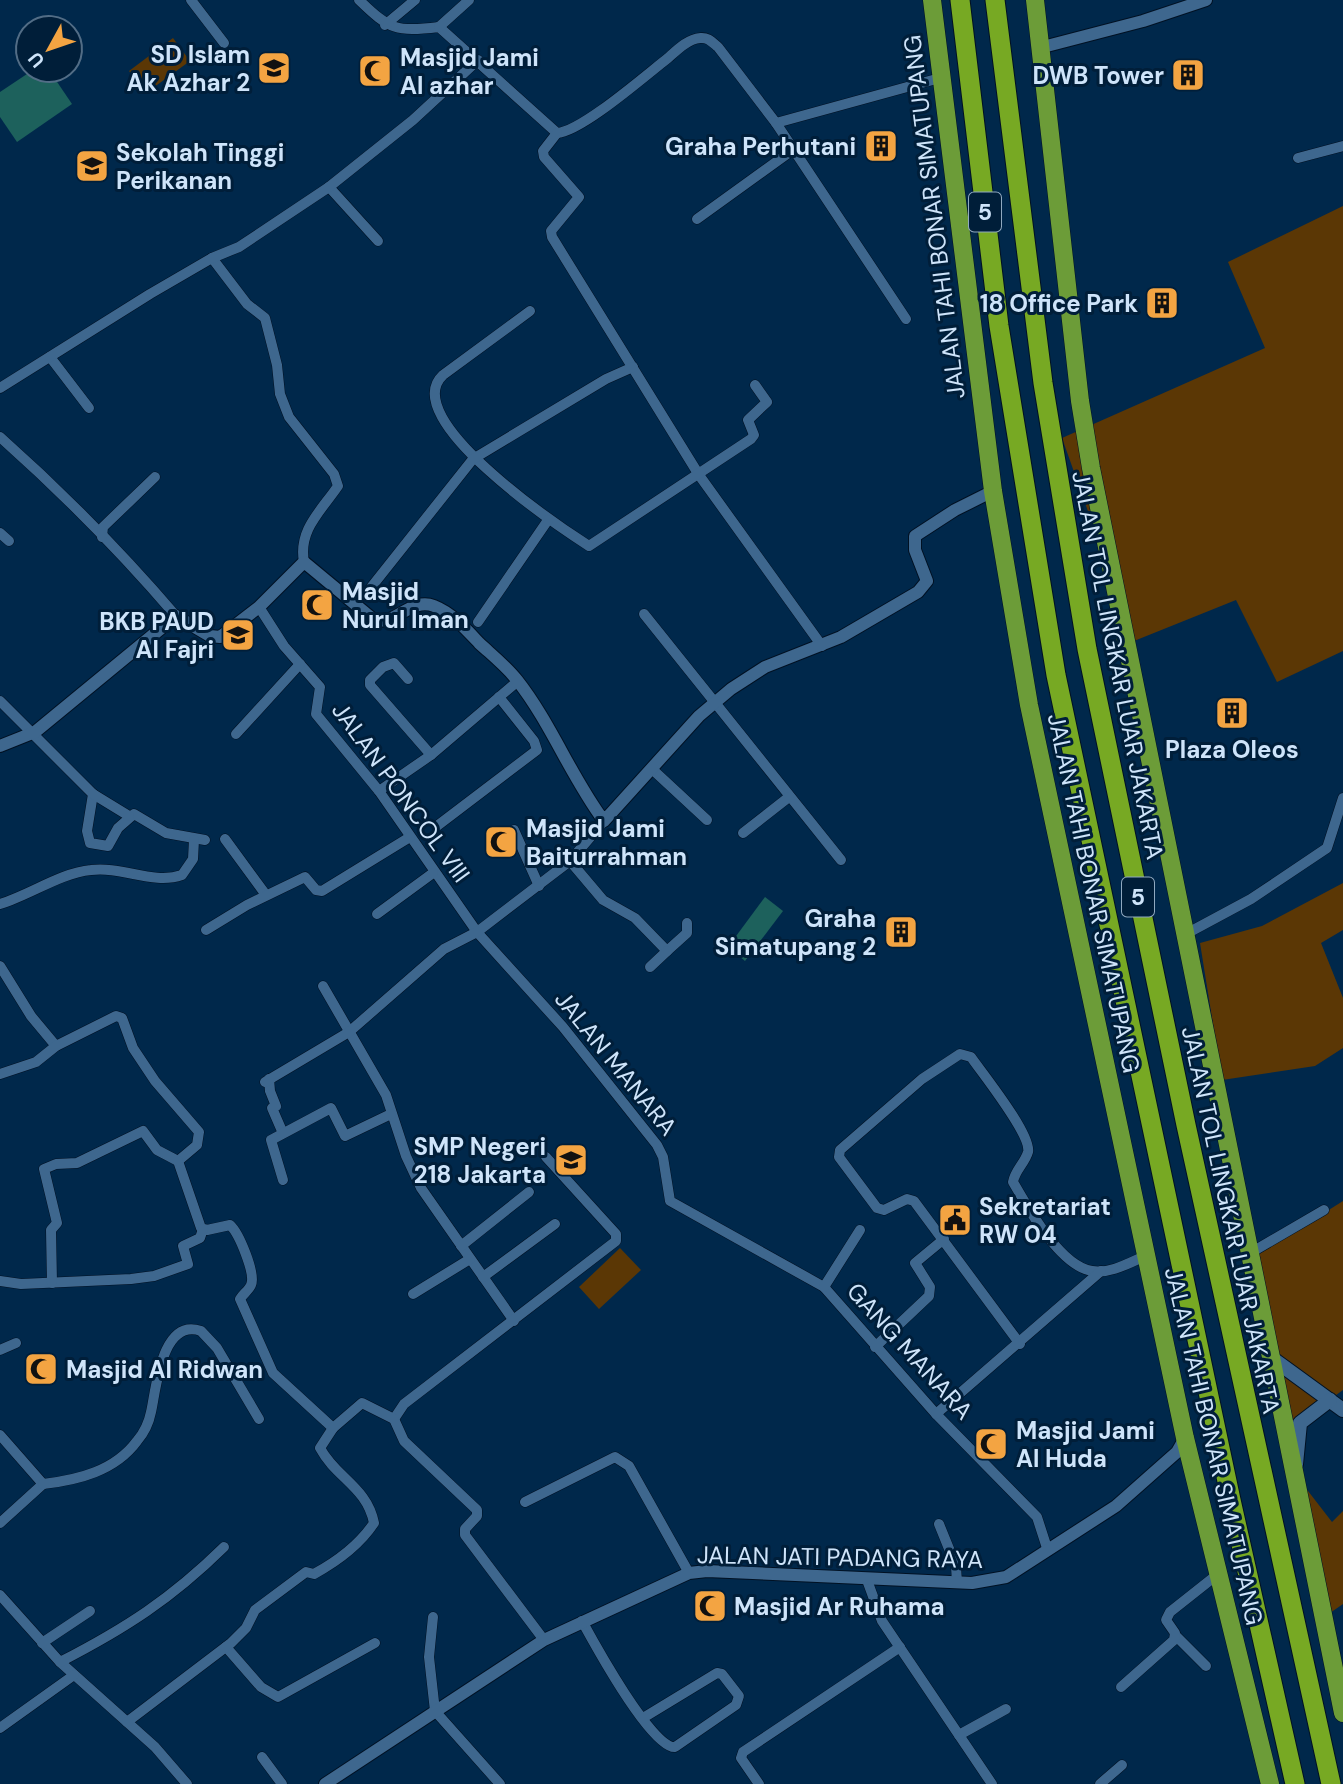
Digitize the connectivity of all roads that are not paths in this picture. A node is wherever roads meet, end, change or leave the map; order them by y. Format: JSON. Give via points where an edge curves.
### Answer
{"nodes":[{"id":1,"x":191,"y":0,"type":"edge"},
{"id":2,"x":359,"y":0,"type":"edge"},
{"id":3,"x":415,"y":0,"type":"edge"},
{"id":4,"x":469,"y":0,"type":"edge"},
{"id":5,"x":932,"y":0,"type":"edge"},
{"id":6,"x":960,"y":0,"type":"edge"},
{"id":7,"x":995,"y":0,"type":"edge"},
{"id":8,"x":1035,"y":0,"type":"edge"},
{"id":9,"x":1206,"y":0,"type":"edge"},
{"id":10,"x":385,"y":26,"type":"junction"},
{"id":11,"x":439,"y":27,"type":"junction"},
{"id":12,"x":224,"y":43,"type":"dead end"},
{"id":13,"x":1040,"y":48,"type":"junction"},
{"id":14,"x":478,"y":60,"type":"junction"},
{"id":15,"x":940,"y":78,"type":"junction"},
{"id":16,"x":776,"y":123,"type":"junction"},
{"id":17,"x":557,"y":133,"type":"junction"},
{"id":18,"x":1343,"y":146,"type":"edge"},
{"id":19,"x":794,"y":149,"type":"junction"},
{"id":20,"x":1298,"y":158,"type":"dead end"},
{"id":21,"x":329,"y":187,"type":"junction"},
{"id":22,"x":697,"y":219,"type":"dead end"},
{"id":23,"x":378,"y":240,"type":"dead end"},
{"id":24,"x":212,"y":258,"type":"junction"},
{"id":25,"x":530,"y":311,"type":"dead end"},
{"id":26,"x":906,"y":319,"type":"dead end"},
{"id":27,"x":50,"y":357,"type":"junction"},
{"id":28,"x":633,"y":367,"type":"junction"},
{"id":29,"x":755,"y":385,"type":"dead end"},
{"id":30,"x":0,"y":388,"type":"edge"},
{"id":31,"x":89,"y":408,"type":"dead end"},
{"id":32,"x":0,"y":437,"type":"edge"},
{"id":33,"x":473,"y":459,"type":"junction"},
{"id":34,"x":699,"y":475,"type":"junction"},
{"id":35,"x":155,"y":477,"type":"dead end"},
{"id":36,"x":993,"y":491,"type":"junction"},
{"id":37,"x":548,"y":520,"type":"junction"},
{"id":38,"x":0,"y":533,"type":"edge"},
{"id":39,"x":102,"y":537,"type":"junction"},
{"id":40,"x":9,"y":541,"type":"dead end"},
{"id":41,"x":304,"y":562,"type":"junction"},
{"id":42,"x":365,"y":595,"type":"dead end"},
{"id":43,"x":259,"y":607,"type":"junction"},
{"id":44,"x":644,"y":614,"type":"dead end"},
{"id":45,"x":176,"y":616,"type":"junction"},
{"id":46,"x":478,"y":622,"type":"dead end"},
{"id":47,"x":822,"y":646,"type":"junction"},
{"id":48,"x":300,"y":664,"type":"junction"},
{"id":49,"x":408,"y":679,"type":"dead end"},
{"id":50,"x":518,"y":681,"type":"junction"},
{"id":51,"x":499,"y":697,"type":"junction"},
{"id":52,"x":0,"y":701,"type":"edge"},
{"id":53,"x":715,"y":702,"type":"junction"},
{"id":54,"x":35,"y":732,"type":"junction"},
{"id":55,"x":236,"y":734,"type":"dead end"},
{"id":56,"x":0,"y":746,"type":"edge"},
{"id":57,"x":430,"y":755,"type":"junction"},
{"id":58,"x":652,"y":769,"type":"junction"},
{"id":59,"x":379,"y":791,"type":"junction"},
{"id":60,"x":93,"y":794,"type":"junction"},
{"id":61,"x":789,"y":797,"type":"junction"},
{"id":62,"x":1343,"y":798,"type":"edge"},
{"id":63,"x":129,"y":816,"type":"junction"},
{"id":64,"x":707,"y":820,"type":"dead end"},
{"id":65,"x":604,"y":821,"type":"junction"},
{"id":66,"x":436,"y":826,"type":"dead end"},
{"id":67,"x":514,"y":830,"type":"dead end"},
{"id":68,"x":743,"y":833,"type":"dead end"},
{"id":69,"x":410,"y":837,"type":"junction"},
{"id":70,"x":225,"y":839,"type":"dead end"},
{"id":71,"x":194,"y":840,"type":"junction"},
{"id":72,"x":205,"y":840,"type":"dead end"},
{"id":73,"x":841,"y":860,"type":"dead end"},
{"id":74,"x":570,"y":861,"type":"junction"},
{"id":75,"x":433,"y":873,"type":"junction"},
{"id":76,"x":539,"y":886,"type":"junction"},
{"id":77,"x":266,"y":895,"type":"junction"},
{"id":78,"x":0,"y":904,"type":"edge"},
{"id":79,"x":377,"y":914,"type":"dead end"},
{"id":80,"x":687,"y":923,"type":"dead end"},
{"id":81,"x":206,"y":930,"type":"dead end"},
{"id":82,"x":477,"y":933,"type":"junction"},
{"id":83,"x":1184,"y":935,"type":"junction"},
{"id":84,"x":667,"y":951,"type":"junction"},
{"id":85,"x":0,"y":966,"type":"edge"},
{"id":86,"x":650,"y":967,"type":"dead end"},
{"id":87,"x":323,"y":986,"type":"dead end"},
{"id":88,"x":349,"y":1032,"type":"junction"},
{"id":89,"x":56,"y":1046,"type":"junction"},
{"id":90,"x":0,"y":1074,"type":"edge"},
{"id":91,"x":391,"y":1114,"type":"junction"},
{"id":92,"x":282,"y":1131,"type":"junction"},
{"id":93,"x":546,"y":1157,"type":"dead end"},
{"id":94,"x":178,"y":1161,"type":"junction"},
{"id":95,"x":283,"y":1180,"type":"dead end"},
{"id":96,"x":529,"y":1192,"type":"dead end"},
{"id":97,"x":1324,"y":1210,"type":"dead end"},
{"id":98,"x":705,"y":1222,"type":"joint"},
{"id":99,"x":555,"y":1224,"type":"dead end"},
{"id":100,"x":203,"y":1229,"type":"junction"},
{"id":101,"x":860,"y":1230,"type":"dead end"},
{"id":102,"x":944,"y":1239,"type":"junction"},
{"id":103,"x":461,"y":1246,"type":"junction"},
{"id":104,"x":1252,"y":1252,"type":"junction"},
{"id":105,"x":1145,"y":1256,"type":"junction"},
{"id":106,"x":470,"y":1259,"type":"junction"},
{"id":107,"x":1101,"y":1271,"type":"junction"},
{"id":108,"x":483,"y":1277,"type":"junction"},
{"id":109,"x":0,"y":1281,"type":"edge"},
{"id":110,"x":52,"y":1283,"type":"junction"},
{"id":111,"x":824,"y":1287,"type":"junction"},
{"id":112,"x":414,"y":1294,"type":"dead end"},
{"id":113,"x":514,"y":1321,"type":"junction"},
{"id":114,"x":16,"y":1343,"type":"dead end"},
{"id":115,"x":1020,"y":1344,"type":"junction"},
{"id":116,"x":875,"y":1347,"type":"junction"},
{"id":117,"x":0,"y":1350,"type":"edge"},
{"id":118,"x":1273,"y":1359,"type":"junction"},
{"id":119,"x":1338,"y":1405,"type":"edge"},
{"id":120,"x":936,"y":1414,"type":"junction"},
{"id":121,"x":395,"y":1418,"type":"junction"},
{"id":122,"x":259,"y":1419,"type":"dead end"},
{"id":123,"x":333,"y":1428,"type":"junction"},
{"id":124,"x":0,"y":1435,"type":"edge"},
{"id":125,"x":1185,"y":1438,"type":"junction"},
{"id":126,"x":1163,"y":1463,"type":"junction"},
{"id":127,"x":1192,"y":1465,"type":"junction"},
{"id":128,"x":1296,"y":1471,"type":"junction"},
{"id":129,"x":43,"y":1484,"type":"junction"},
{"id":130,"x":525,"y":1502,"type":"dead end"},
{"id":131,"x":0,"y":1523,"type":"edge"},
{"id":132,"x":939,"y":1524,"type":"dead end"},
{"id":133,"x":224,"y":1547,"type":"dead end"},
{"id":134,"x":1047,"y":1548,"type":"junction"},
{"id":135,"x":689,"y":1573,"type":"junction"},
{"id":136,"x":1218,"y":1574,"type":"junction"},
{"id":137,"x":867,"y":1580,"type":"junction"},
{"id":138,"x":957,"y":1583,"type":"junction"},
{"id":139,"x":0,"y":1595,"type":"edge"},
{"id":140,"x":90,"y":1611,"type":"dead end"},
{"id":141,"x":433,"y":1617,"type":"dead end"},
{"id":142,"x":582,"y":1621,"type":"junction"},
{"id":143,"x":1176,"y":1636,"type":"junction"},
{"id":144,"x":544,"y":1640,"type":"junction"},
{"id":145,"x":43,"y":1643,"type":"junction"},
{"id":146,"x":375,"y":1643,"type":"dead end"},
{"id":147,"x":226,"y":1647,"type":"junction"},
{"id":148,"x":901,"y":1647,"type":"junction"},
{"id":149,"x":60,"y":1662,"type":"junction"},
{"id":150,"x":1206,"y":1666,"type":"dead end"},
{"id":151,"x":74,"y":1675,"type":"junction"},
{"id":152,"x":1121,"y":1687,"type":"dead end"},
{"id":153,"x":1006,"y":1709,"type":"dead end"},
{"id":154,"x":435,"y":1711,"type":"junction"},
{"id":155,"x":1343,"y":1713,"type":"edge"},
{"id":156,"x":643,"y":1718,"type":"junction"},
{"id":157,"x":127,"y":1722,"type":"junction"},
{"id":158,"x":0,"y":1728,"type":"edge"},
{"id":159,"x":960,"y":1735,"type":"junction"},
{"id":160,"x":262,"y":1757,"type":"dead end"},
{"id":161,"x":1122,"y":1765,"type":"dead end"},
{"id":162,"x":187,"y":1784,"type":"edge"},
{"id":163,"x":282,"y":1784,"type":"edge"},
{"id":164,"x":325,"y":1784,"type":"edge"},
{"id":165,"x":500,"y":1784,"type":"edge"},
{"id":166,"x":759,"y":1784,"type":"edge"},
{"id":167,"x":992,"y":1784,"type":"edge"},
{"id":168,"x":1100,"y":1784,"type":"edge"},
{"id":169,"x":1270,"y":1784,"type":"edge"},
{"id":170,"x":1295,"y":1784,"type":"edge"},
{"id":171,"x":1331,"y":1784,"type":"edge"}],
"edges":[{"from":1,"to":12,"type":"street"},
{"from":2,"to":10,"type":"street"},
{"from":3,"to":10,"type":"street"},
{"from":4,"to":11,"type":"street"},
{"from":5,"to":15,"type":"highway","name":"JALAN TAHI BONAR SIMATUPANG"},
{"from":6,"to":170,"type":"highway","number":"5","via":[[1003,351],[1056,675]]},
{"from":7,"to":171,"type":"highway","name":"JALAN TOL LINGKAR LUAR JAKARTA","number":"5","via":[[1043,383],[1087,649],[1188,1138]]},
{"from":8,"to":13,"type":"highway"},
{"from":9,"to":13,"type":"street"},
{"from":10,"to":11,"type":"street","via":[[408,31]]},
{"from":11,"to":14,"type":"street"},
{"from":13,"to":83,"type":"highway","via":[[1091,468]]},
{"from":14,"to":17,"type":"street"},
{"from":14,"to":21,"type":"street"},
{"from":15,"to":16,"type":"street"},
{"from":15,"to":36,"type":"highway","name":"JALAN TAHI BONAR SIMATUPANG"},
{"from":16,"to":17,"type":"street","via":[[718,47],[702,37],[680,48],[590,118]]},
{"from":16,"to":19,"type":"street"},
{"from":17,"to":28,"type":"street","via":[[544,157],[579,197],[551,235]]},
{"from":18,"to":20,"type":"street"},
{"from":19,"to":22,"type":"street"},
{"from":19,"to":26,"type":"street"},
{"from":21,"to":23,"type":"street"},
{"from":21,"to":24,"type":"street","via":[[239,247]]},
{"from":24,"to":27,"type":"street"},
{"from":24,"to":41,"type":"street","via":[[247,304],[265,318],[289,417],[337,480],[303,536]]},
{"from":25,"to":33,"type":"street","via":[[437,381],[433,393],[440,411]]},
{"from":27,"to":30,"type":"street"},
{"from":27,"to":31,"type":"street"},
{"from":28,"to":33,"type":"street"},
{"from":28,"to":34,"type":"street"},
{"from":29,"to":34,"type":"street","via":[[767,402],[748,420],[752,438]]},
{"from":32,"to":39,"type":"street"},
{"from":33,"to":37,"type":"street"},
{"from":33,"to":42,"type":"street"},
{"from":34,"to":37,"type":"street","via":[[589,546]]},
{"from":34,"to":47,"type":"street"},
{"from":35,"to":39,"type":"street","via":[[103,527]]},
{"from":36,"to":47,"type":"street","via":[[915,536],[927,581],[918,592]]},
{"from":36,"to":105,"type":"highway","name":"JALAN TAHI BONAR SIMATUPANG","via":[[1029,705]]},
{"from":37,"to":46,"type":"street"},
{"from":38,"to":40,"type":"street"},
{"from":39,"to":45,"type":"street"},
{"from":41,"to":43,"type":"street"},
{"from":41,"to":50,"type":"street","via":[[374,620],[384,621],[411,606],[433,605],[465,627]]},
{"from":43,"to":45,"type":"street","via":[[215,638]]},
{"from":43,"to":48,"type":"street","name":"JALAN PONCOL VIII"},
{"from":44,"to":53,"type":"street"},
{"from":45,"to":54,"type":"street"},
{"from":47,"to":53,"type":"street","via":[[765,667]]},
{"from":48,"to":55,"type":"street"},
{"from":48,"to":59,"type":"street","name":"JALAN PONCOL VIII","via":[[320,687],[316,713]]},
{"from":49,"to":57,"type":"street","via":[[394,663],[370,680],[370,685]]},
{"from":50,"to":51,"type":"street"},
{"from":50,"to":65,"type":"street"},
{"from":51,"to":57,"type":"street"},
{"from":51,"to":66,"type":"street","via":[[537,750]]},
{"from":52,"to":54,"type":"street"},
{"from":53,"to":58,"type":"street"},
{"from":53,"to":61,"type":"street"},
{"from":54,"to":56,"type":"street"},
{"from":54,"to":60,"type":"street"},
{"from":57,"to":59,"type":"street"},
{"from":58,"to":64,"type":"street"},
{"from":58,"to":65,"type":"street"},
{"from":59,"to":69,"type":"street","name":"JALAN PONCOL VIII"},
{"from":60,"to":63,"type":"street"},
{"from":60,"to":63,"type":"street","via":[[87,831],[90,843],[108,846]]},
{"from":61,"to":68,"type":"street"},
{"from":61,"to":73,"type":"street"},
{"from":62,"to":83,"type":"street","via":[[1327,848],[1261,893]]},
{"from":63,"to":71,"type":"street","via":[[134,814],[166,833]]},
{"from":65,"to":74,"type":"street"},
{"from":67,"to":76,"type":"street"},
{"from":69,"to":75,"type":"street","name":"JALAN PONCOL VIII"},
{"from":69,"to":77,"type":"street","via":[[322,891],[305,877]]},
{"from":70,"to":77,"type":"street"},
{"from":71,"to":72,"type":"street"},
{"from":71,"to":78,"type":"street","via":[[190,867],[173,878],[91,870]]},
{"from":74,"to":76,"type":"street"},
{"from":74,"to":84,"type":"street","via":[[603,900],[635,918]]},
{"from":75,"to":79,"type":"street"},
{"from":75,"to":82,"type":"street","name":"JALAN PONCOL VIII"},
{"from":76,"to":82,"type":"street"},
{"from":77,"to":81,"type":"street"},
{"from":80,"to":84,"type":"street","via":[[687,933]]},
{"from":82,"to":88,"type":"street","via":[[437,955]]},
{"from":82,"to":98,"type":"street","name":"JALAN MANARA","via":[[563,1027],[657,1145],[669,1200]]},
{"from":83,"to":104,"type":"highway"},
{"from":84,"to":86,"type":"street"},
{"from":85,"to":89,"type":"street"},
{"from":87,"to":88,"type":"street"},
{"from":88,"to":91,"type":"street","via":[[386,1095]]},
{"from":88,"to":92,"type":"street","via":[[267,1080]]},
{"from":89,"to":90,"type":"street","via":[[36,1062]]},
{"from":89,"to":94,"type":"street","via":[[116,1016],[124,1019],[133,1048],[199,1132],[197,1145]]},
{"from":91,"to":92,"type":"street","via":[[345,1136],[331,1108]]},
{"from":91,"to":103,"type":"street","via":[[414,1174]]},
{"from":92,"to":95,"type":"street","via":[[271,1140]]},
{"from":93,"to":113,"type":"street","via":[[617,1239]]},
{"from":94,"to":100,"type":"street"},
{"from":94,"to":110,"type":"street","via":[[157,1150],[143,1132],[77,1163],[44,1169],[57,1223],[51,1230]]},
{"from":96,"to":103,"type":"street"},
{"from":97,"to":104,"type":"street"},
{"from":98,"to":111,"type":"street","name":"GANG MANARA"},
{"from":99,"to":108,"type":"street"},
{"from":100,"to":110,"type":"street","via":[[200,1238],[183,1246],[188,1264],[173,1270],[131,1279]]},
{"from":100,"to":123,"type":"street","via":[[230,1225],[241,1238],[252,1281],[240,1299],[262,1354],[277,1377]]},
{"from":101,"to":111,"type":"street"},
{"from":102,"to":107,"type":"street","via":[[912,1199],[877,1208],[839,1154],[936,1067],[960,1054],[971,1057],[1022,1132],[1028,1153],[1013,1182],[1040,1226],[1068,1258],[1082,1268]]},
{"from":102,"to":115,"type":"street"},
{"from":102,"to":116,"type":"street","via":[[915,1263],[930,1287],[929,1296]]},
{"from":103,"to":106,"type":"street"},
{"from":104,"to":118,"type":"highway"},
{"from":105,"to":107,"type":"street"},
{"from":105,"to":125,"type":"highway","name":"JALAN TAHI BONAR SIMATUPANG"},
{"from":106,"to":108,"type":"street"},
{"from":106,"to":112,"type":"street"},
{"from":107,"to":115,"type":"street"},
{"from":108,"to":113,"type":"street"},
{"from":109,"to":110,"type":"street"},
{"from":111,"to":116,"type":"street","name":"GANG MANARA"},
{"from":113,"to":121,"type":"street","via":[[404,1404]]},
{"from":114,"to":117,"type":"street"},
{"from":115,"to":120,"type":"street"},
{"from":116,"to":120,"type":"street","name":"GANG MANARA"},
{"from":118,"to":119,"type":"main road"},
{"from":118,"to":128,"type":"highway"},
{"from":119,"to":128,"type":"main road","via":[[1300,1423]]},
{"from":120,"to":134,"type":"street","name":"GANG MANARA","via":[[1037,1517]]},
{"from":121,"to":123,"type":"street","via":[[362,1404]]},
{"from":121,"to":144,"type":"street","via":[[404,1441],[477,1510],[465,1535]]},
{"from":122,"to":129,"type":"street","via":[[217,1348],[201,1331],[190,1330],[178,1337],[162,1358],[148,1423],[129,1451],[88,1476]]},
{"from":123,"to":147,"type":"street","via":[[320,1448],[370,1504],[374,1523],[329,1566],[314,1574],[306,1572],[255,1610],[246,1628]]},
{"from":124,"to":129,"type":"street"},
{"from":125,"to":126,"type":"street","name":"JALAN JATI PADANG RAYA"},
{"from":125,"to":127,"type":"highway","name":"JALAN TAHI BONAR SIMATUPANG"},
{"from":126,"to":127,"type":"street","via":[[1178,1460]]},
{"from":126,"to":134,"type":"street","name":"JALAN JATI PADANG RAYA","via":[[1116,1506]]},
{"from":127,"to":136,"type":"highway","name":"JALAN TAHI BONAR SIMATUPANG"},
{"from":128,"to":155,"type":"highway"},
{"from":129,"to":131,"type":"street"},
{"from":130,"to":135,"type":"street","via":[[621,1458]]},
{"from":132,"to":138,"type":"street","via":[[956,1566]]},
{"from":133,"to":149,"type":"street","via":[[187,1584],[142,1618]]},
{"from":134,"to":138,"type":"street","name":"JALAN JATI PADANG RAYA","via":[[997,1581]]},
{"from":135,"to":137,"type":"street","name":"JALAN JATI PADANG RAYA"},
{"from":135,"to":142,"type":"street","name":"JALAN JATI PADANG RAYA"},
{"from":136,"to":143,"type":"street","via":[[1168,1616],[1167,1624]]},
{"from":136,"to":169,"type":"highway","name":"JALAN TAHI BONAR SIMATUPANG"},
{"from":137,"to":138,"type":"street","name":"JALAN JATI PADANG RAYA"},
{"from":137,"to":148,"type":"street","via":[[876,1609]]},
{"from":139,"to":145,"type":"street"},
{"from":140,"to":145,"type":"street"},
{"from":141,"to":154,"type":"street","via":[[429,1657]]},
{"from":142,"to":144,"type":"street","name":"JALAN JATI PADANG RAYA"},
{"from":142,"to":156,"type":"street"},
{"from":143,"to":150,"type":"street"},
{"from":143,"to":152,"type":"street"},
{"from":144,"to":154,"type":"street","name":"JALAN JATI PADANG RAYA"},
{"from":145,"to":149,"type":"street"},
{"from":146,"to":147,"type":"street","via":[[278,1697],[261,1688]]},
{"from":147,"to":157,"type":"street"},
{"from":148,"to":159,"type":"street"},
{"from":148,"to":166,"type":"street","via":[[743,1752],[741,1758]]},
{"from":149,"to":151,"type":"street"},
{"from":151,"to":157,"type":"street"},
{"from":151,"to":158,"type":"street"},
{"from":153,"to":159,"type":"street"},
{"from":154,"to":164,"type":"street","name":"JALAN JATI PADANG RAYA"},
{"from":154,"to":165,"type":"street"},
{"from":156,"to":156,"type":"street","via":[[664,1744],[675,1747],[736,1705],[739,1696],[717,1672]]},
{"from":157,"to":162,"type":"street"},
{"from":159,"to":167,"type":"street"},
{"from":160,"to":163,"type":"street"},
{"from":161,"to":168,"type":"street"}]}
